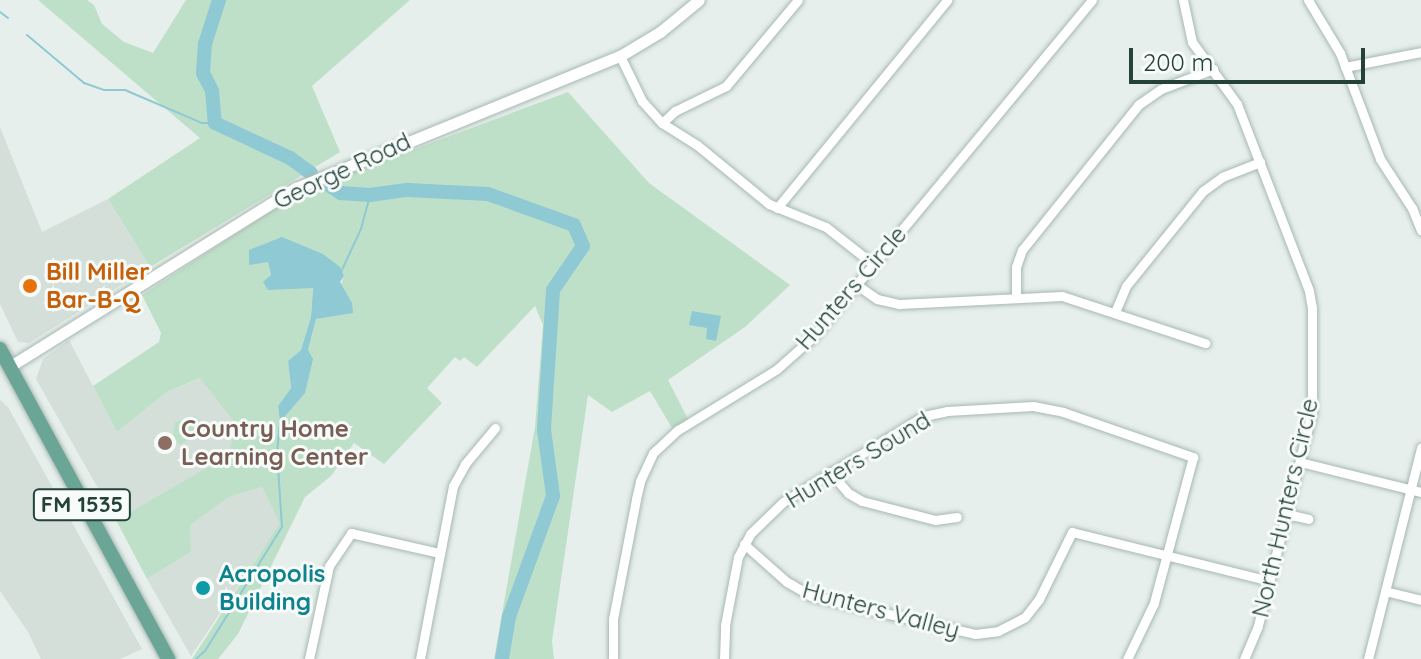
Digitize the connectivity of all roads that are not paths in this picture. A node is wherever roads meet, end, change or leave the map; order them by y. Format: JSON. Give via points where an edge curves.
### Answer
{"nodes":[{"id":1,"x":699,"y":0,"type":"edge"},
{"id":2,"x":798,"y":0,"type":"edge"},
{"id":3,"x":947,"y":0,"type":"edge"},
{"id":4,"x":1092,"y":0,"type":"edge"},
{"id":5,"x":1183,"y":0,"type":"edge"},
{"id":6,"x":1308,"y":0,"type":"edge"},
{"id":7,"x":1421,"y":52,"type":"edge"},
{"id":8,"x":620,"y":56,"type":"junction"},
{"id":9,"x":1345,"y":67,"type":"junction"},
{"id":10,"x":1213,"y":69,"type":"junction"},
{"id":11,"x":662,"y":123,"type":"junction"},
{"id":12,"x":1260,"y":162,"type":"junction"},
{"id":13,"x":777,"y":208,"type":"junction"},
{"id":14,"x":1421,"y":229,"type":"edge"},
{"id":15,"x":873,"y":264,"type":"junction"},
{"id":16,"x":857,"y":285,"type":"junction"},
{"id":17,"x":1016,"y":298,"type":"junction"},
{"id":18,"x":1115,"y":312,"type":"junction"},
{"id":19,"x":1205,"y":343,"type":"dead end"},
{"id":20,"x":0,"y":349,"type":"edge"},
{"id":21,"x":4,"y":370,"type":"edge"},
{"id":22,"x":495,"y":428,"type":"dead end"},
{"id":23,"x":1421,"y":448,"type":"edge"},
{"id":24,"x":1300,"y":462,"type":"junction"},
{"id":25,"x":830,"y":472,"type":"junction"},
{"id":26,"x":1416,"y":490,"type":"edge"},
{"id":27,"x":1287,"y":514,"type":"junction"},
{"id":28,"x":957,"y":517,"type":"dead end"},
{"id":29,"x":1308,"y":519,"type":"dead end"},
{"id":30,"x":744,"y":544,"type":"junction"},
{"id":31,"x":439,"y":553,"type":"junction"},
{"id":32,"x":1168,"y":556,"type":"junction"},
{"id":33,"x":1270,"y":581,"type":"junction"},
{"id":34,"x":1385,"y":591,"type":"junction"},
{"id":35,"x":1421,"y":600,"type":"edge"},
{"id":36,"x":168,"y":659,"type":"edge"},
{"id":37,"x":309,"y":659,"type":"edge"},
{"id":38,"x":420,"y":659,"type":"edge"},
{"id":39,"x":613,"y":659,"type":"edge"},
{"id":40,"x":724,"y":659,"type":"edge"},
{"id":41,"x":1127,"y":659,"type":"edge"},
{"id":42,"x":1244,"y":659,"type":"edge"},
{"id":43,"x":1368,"y":659,"type":"edge"}],
"edges":[{"from":1,"to":8,"type":"street","name":"George Road"},
{"from":2,"to":11,"type":"street","via":[[726,86]]},
{"from":3,"to":13,"type":"street"},
{"from":4,"to":15,"type":"street","name":"Hunters Circle"},
{"from":5,"to":10,"type":"street","name":"North Hunters Circle","via":[[1192,42]]},
{"from":6,"to":9,"type":"street"},
{"from":7,"to":9,"type":"street"},
{"from":8,"to":11,"type":"street","via":[[642,101]]},
{"from":8,"to":21,"type":"street","name":"George Road","via":[[296,188]]},
{"from":9,"to":14,"type":"street","via":[[1380,159]]},
{"from":10,"to":12,"type":"street","name":"North Hunters Circle","via":[[1234,97]]},
{"from":10,"to":17,"type":"street","via":[[1161,89],[1138,105],[1030,237],[1016,267]]},
{"from":11,"to":13,"type":"street"},
{"from":12,"to":18,"type":"street","via":[[1203,191],[1126,286]]},
{"from":12,"to":24,"type":"street","name":"North Hunters Circle","via":[[1312,308],[1314,400]]},
{"from":13,"to":15,"type":"street","via":[[826,227]]},
{"from":15,"to":16,"type":"street","name":"Hunters Circle"},
{"from":16,"to":17,"type":"street","via":[[877,299],[899,304]]},
{"from":16,"to":39,"type":"street","name":"Hunters Circle","via":[[789,360],[678,430],[648,461],[613,619]]},
{"from":17,"to":18,"type":"street","via":[[1062,296]]},
{"from":18,"to":19,"type":"street"},
{"from":20,"to":21,"type":"main road","number":"FM 1535"},
{"from":21,"to":36,"type":"main road","number":"FM 1535"},
{"from":22,"to":31,"type":"street","via":[[457,475]]},
{"from":23,"to":26,"type":"street"},
{"from":24,"to":26,"type":"street"},
{"from":24,"to":27,"type":"street","name":"North Hunters Circle"},
{"from":25,"to":28,"type":"street","via":[[862,501],[935,520]]},
{"from":25,"to":30,"type":"street","name":"Hunters Sound","via":[[783,502]]},
{"from":25,"to":32,"type":"street","name":"Hunters Sound","via":[[924,416],[1033,406],[1063,412],[1193,457]]},
{"from":26,"to":34,"type":"street"},
{"from":27,"to":29,"type":"street"},
{"from":27,"to":33,"type":"street","name":"North Hunters Circle"},
{"from":30,"to":32,"type":"street","name":"Hunters Valley","via":[[811,596],[975,634],[998,631],[1025,617],[1072,532]]},
{"from":30,"to":40,"type":"street","name":"Hunters Sound","via":[[735,565]]},
{"from":31,"to":37,"type":"street","via":[[351,533],[329,566]]},
{"from":31,"to":38,"type":"street"},
{"from":32,"to":33,"type":"street"},
{"from":32,"to":41,"type":"street","via":[[1154,603]]},
{"from":33,"to":42,"type":"street","name":"North Hunters Circle"},
{"from":34,"to":35,"type":"street"},
{"from":34,"to":43,"type":"street"}]}
